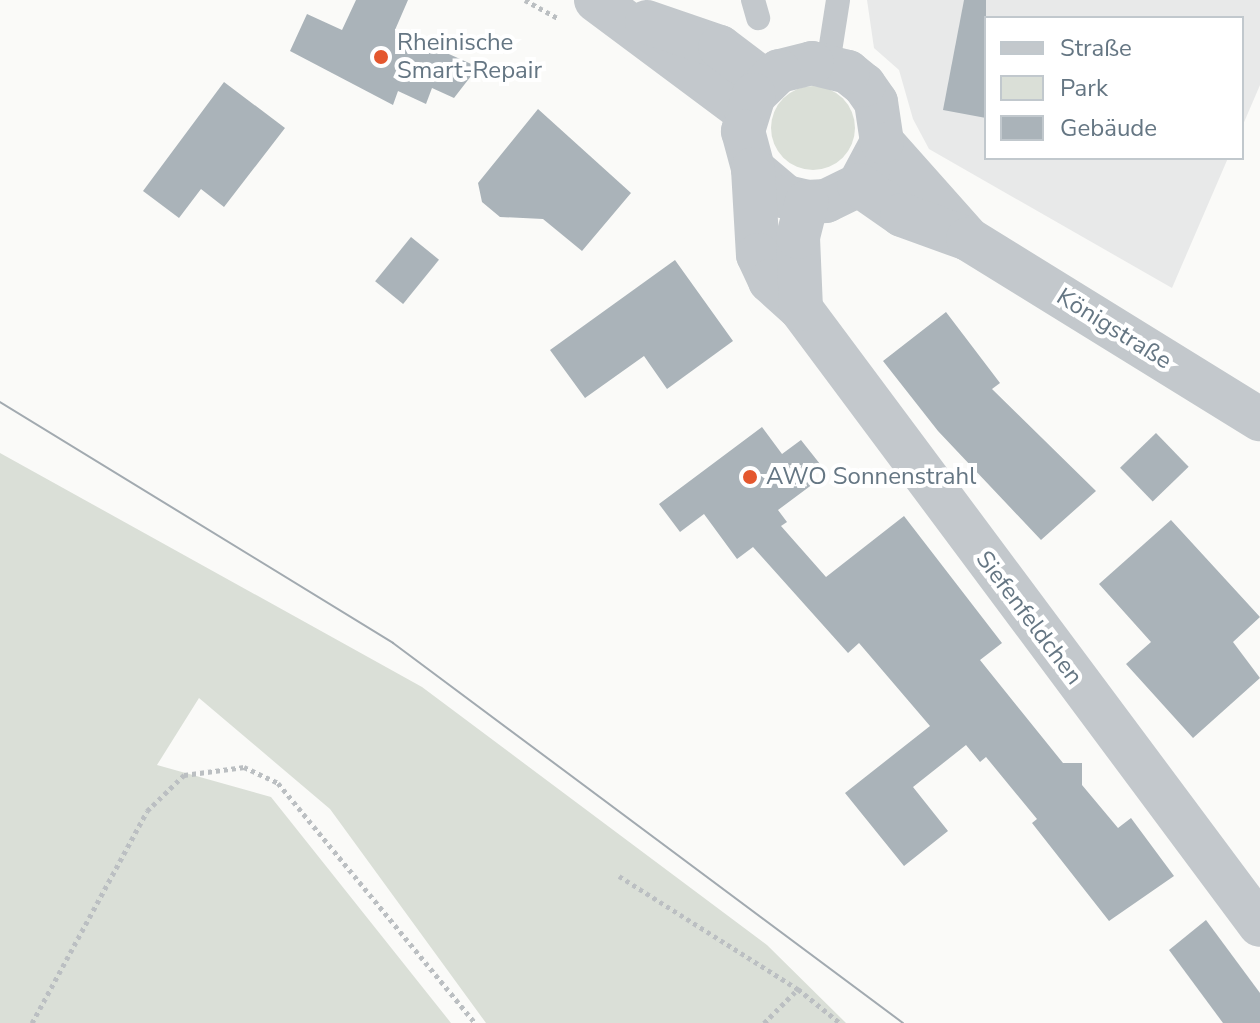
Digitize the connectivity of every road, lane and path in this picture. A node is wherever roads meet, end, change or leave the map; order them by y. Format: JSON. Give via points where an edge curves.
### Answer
{"nodes":[{"id":1,"x":838,"y":0,"type":"edge"},
{"id":2,"x":612,"y":9,"type":"edge"},
{"id":3,"x":828,"y":64,"type":"junction"},
{"id":4,"x":756,"y":96,"type":"junction"},
{"id":5,"x":882,"y":142,"type":"junction"},
{"id":6,"x":753,"y":169,"type":"junction"},
{"id":7,"x":859,"y":185,"type":"junction"},
{"id":8,"x":807,"y":202,"type":"junction"},
{"id":9,"x":968,"y":239,"type":"junction"},
{"id":10,"x":801,"y":309,"type":"junction"},
{"id":11,"x":1260,"y":419,"type":"edge"},
{"id":12,"x":619,"y":876,"type":"dead end"},
{"id":13,"x":1260,"y":925,"type":"edge"},
{"id":14,"x":798,"y":989,"type":"junction"},
{"id":15,"x":32,"y":1023,"type":"edge"},
{"id":16,"x":475,"y":1023,"type":"edge"},
{"id":17,"x":764,"y":1023,"type":"edge"},
{"id":18,"x":840,"y":1023,"type":"edge"}],
"edges":[{"from":1,"to":3,"type":"lane"},
{"from":2,"to":4,"type":"street","via":[[720,47]]},
{"from":3,"to":4,"type":"street","via":[[795,65]]},
{"from":3,"to":5,"type":"street","via":[[864,85],[879,112]]},
{"from":4,"to":6,"type":"street","via":[[744,141]]},
{"from":5,"to":7,"type":"street"},
{"from":5,"to":9,"type":"street","name":"Königstraße","via":[[924,182]]},
{"from":6,"to":8,"type":"street","via":[[767,186]]},
{"from":6,"to":10,"type":"street","name":"Siefenfeldchen","via":[[758,255],[770,281]]},
{"from":7,"to":8,"type":"street","via":[[826,201]]},
{"from":7,"to":9,"type":"street","name":"Königstraße","via":[[902,215]]},
{"from":8,"to":10,"type":"street","via":[[798,237]]},
{"from":9,"to":11,"type":"street","name":"Königstraße"},
{"from":10,"to":13,"type":"street","name":"Siefenfeldchen"},
{"from":12,"to":14,"type":"path"},
{"from":14,"to":17,"type":"path"},
{"from":14,"to":18,"type":"path"},
{"from":15,"to":16,"type":"path","via":[[147,811],[184,775],[244,767],[278,783]]}]}
